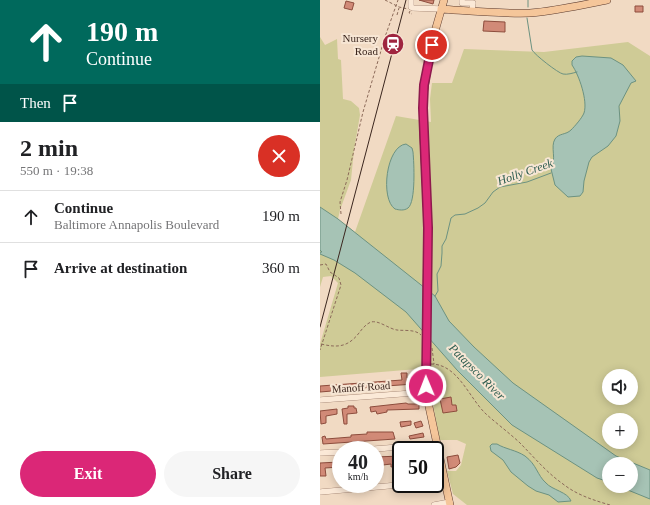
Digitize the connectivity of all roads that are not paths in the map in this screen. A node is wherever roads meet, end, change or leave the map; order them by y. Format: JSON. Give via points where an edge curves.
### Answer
{"nodes":[{"id":1,"x":411,"y":0,"type":"edge"},
{"id":2,"x":444,"y":0,"type":"edge"},
{"id":3,"x":606,"y":0,"type":"edge"},
{"id":4,"x":462,"y":1,"type":"edge"},
{"id":5,"x":594,"y":1,"type":"edge"},
{"id":6,"x":441,"y":9,"type":"junction"},
{"id":7,"x":462,"y":10,"type":"junction"},
{"id":8,"x":472,"y":11,"type":"junction"},
{"id":9,"x":427,"y":392,"type":"junction"},
{"id":10,"x":320,"y":400,"type":"edge"},
{"id":11,"x":436,"y":441,"type":"edge"},
{"id":12,"x":332,"y":452,"type":"edge"},
{"id":13,"x":320,"y":453,"type":"edge"},
{"id":14,"x":444,"y":476,"type":"edge"},
{"id":15,"x":445,"y":481,"type":"joint"},
{"id":16,"x":392,"y":486,"type":"edge"},
{"id":17,"x":320,"y":492,"type":"edge"},
{"id":18,"x":450,"y":504,"type":"edge"},
{"id":19,"x":434,"y":505,"type":"edge"}],
"edges":[{"from":1,"to":6,"type":"street","via":[[413,11]]},
{"from":2,"to":6,"type":"main road"},
{"from":3,"to":5,"type":"main road"},
{"from":4,"to":7,"type":"street"},
{"from":4,"to":8,"type":"street","via":[[473,4]]},
{"from":5,"to":8,"type":"main road","via":[[530,13]]},
{"from":6,"to":7,"type":"main road"},
{"from":6,"to":9,"type":"main road","bridge":true,"via":[[429,56],[423,96],[427,208]]},
{"from":7,"to":8,"type":"main road"},
{"from":9,"to":10,"type":"street","name":"Manoff Road"},
{"from":9,"to":11,"type":"main road"},
{"from":12,"to":13,"type":"street"},
{"from":14,"to":15,"type":"main road"},
{"from":15,"to":18,"type":"main road"},
{"from":16,"to":17,"type":"street"},
{"from":18,"to":19,"type":"street"}]}
